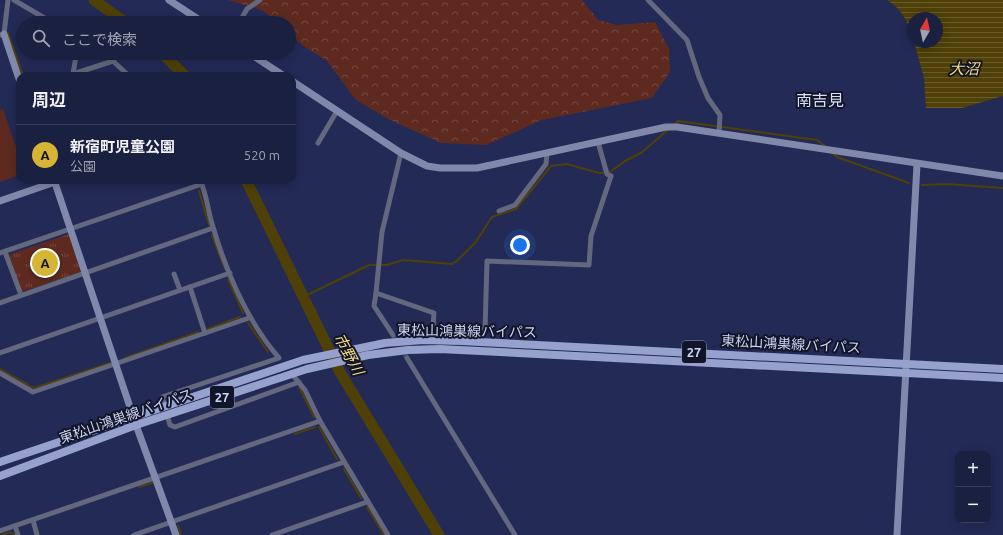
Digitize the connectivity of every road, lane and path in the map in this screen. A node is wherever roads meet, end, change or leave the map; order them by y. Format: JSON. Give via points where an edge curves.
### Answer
{"nodes":[{"id":1,"x":8,"y":0,"type":"edge"},
{"id":2,"x":14,"y":0,"type":"edge"},
{"id":3,"x":169,"y":0,"type":"edge"},
{"id":4,"x":260,"y":0,"type":"edge"},
{"id":5,"x":648,"y":0,"type":"edge"},
{"id":6,"x":41,"y":16,"type":"edge"},
{"id":7,"x":193,"y":16,"type":"edge"},
{"id":8,"x":243,"y":16,"type":"edge"},
{"id":9,"x":2,"y":35,"type":"edge"},
{"id":10,"x":75,"y":60,"type":"edge"},
{"id":11,"x":260,"y":60,"type":"edge"},
{"id":12,"x":113,"y":61,"type":"joint"},
{"id":13,"x":16,"y":72,"type":"edge"},
{"id":14,"x":73,"y":72,"type":"edge"},
{"id":15,"x":79,"y":72,"type":"edge"},
{"id":16,"x":125,"y":72,"type":"edge"},
{"id":17,"x":278,"y":72,"type":"edge"},
{"id":18,"x":296,"y":84,"type":"edge"},
{"id":19,"x":337,"y":111,"type":"junction"},
{"id":20,"x":719,"y":133,"type":"junction"},
{"id":21,"x":598,"y":142,"type":"junction"},
{"id":22,"x":318,"y":143,"type":"dead end"},
{"id":23,"x":401,"y":153,"type":"junction"},
{"id":24,"x":547,"y":153,"type":"junction"},
{"id":25,"x":917,"y":164,"type":"junction"},
{"id":26,"x":1003,"y":176,"type":"edge"},
{"id":27,"x":48,"y":184,"type":"edge"},
{"id":28,"x":57,"y":184,"type":"edge"},
{"id":29,"x":195,"y":184,"type":"edge"},
{"id":30,"x":202,"y":184,"type":"edge"},
{"id":31,"x":0,"y":201,"type":"edge"},
{"id":32,"x":499,"y":211,"type":"dead end"},
{"id":33,"x":213,"y":228,"type":"junction"},
{"id":34,"x":70,"y":229,"type":"junction"},
{"id":35,"x":2,"y":252,"type":"edge"},
{"id":36,"x":230,"y":273,"type":"junction"},
{"id":37,"x":86,"y":274,"type":"junction"},
{"id":38,"x":174,"y":274,"type":"dead end"},
{"id":39,"x":190,"y":287,"type":"junction"},
{"id":40,"x":180,"y":290,"type":"junction"},
{"id":41,"x":376,"y":293,"type":"junction"},
{"id":42,"x":21,"y":295,"type":"junction"},
{"id":43,"x":0,"y":302,"type":"edge"},
{"id":44,"x":101,"y":317,"type":"junction"},
{"id":45,"x":249,"y":318,"type":"junction"},
{"id":46,"x":205,"y":333,"type":"junction"},
{"id":47,"x":393,"y":335,"type":"tunnel mouth"},
{"id":48,"x":0,"y":353,"type":"edge"},
{"id":49,"x":279,"y":358,"type":"junction"},
{"id":50,"x":407,"y":358,"type":"tunnel mouth"},
{"id":51,"x":116,"y":364,"type":"junction"},
{"id":52,"x":907,"y":364,"type":"junction"},
{"id":53,"x":286,"y":366,"type":"junction"},
{"id":54,"x":1003,"y":369,"type":"edge"},
{"id":55,"x":0,"y":373,"type":"edge"},
{"id":56,"x":292,"y":374,"type":"junction"},
{"id":57,"x":906,"y":374,"type":"junction"},
{"id":58,"x":1003,"y":378,"type":"edge"},
{"id":59,"x":299,"y":382,"type":"junction"},
{"id":60,"x":165,"y":406,"type":"junction"},
{"id":61,"x":166,"y":415,"type":"junction"},
{"id":62,"x":134,"y":416,"type":"junction"},
{"id":63,"x":320,"y":421,"type":"junction"},
{"id":64,"x":136,"y":425,"type":"junction"},
{"id":65,"x":0,"y":462,"type":"edge"},
{"id":66,"x":344,"y":462,"type":"junction"},
{"id":67,"x":0,"y":476,"type":"edge"},
{"id":68,"x":156,"y":477,"type":"junction"},
{"id":69,"x":367,"y":502,"type":"junction"},
{"id":70,"x":33,"y":520,"type":"junction"},
{"id":71,"x":172,"y":522,"type":"junction"},
{"id":72,"x":15,"y":526,"type":"junction"},
{"id":73,"x":0,"y":531,"type":"edge"},
{"id":74,"x":150,"y":532,"type":"edge"},
{"id":75,"x":18,"y":535,"type":"edge"},
{"id":76,"x":37,"y":535,"type":"edge"},
{"id":77,"x":134,"y":535,"type":"edge"},
{"id":78,"x":176,"y":535,"type":"edge"},
{"id":79,"x":272,"y":535,"type":"edge"},
{"id":80,"x":388,"y":535,"type":"edge"},
{"id":81,"x":515,"y":535,"type":"edge"},
{"id":82,"x":897,"y":535,"type":"edge"}],
"edges":[{"from":1,"to":9,"type":"street"},
{"from":2,"to":6,"type":"street"},
{"from":3,"to":7,"type":"street"},
{"from":4,"to":8,"type":"street","via":[[247,9]]},
{"from":5,"to":20,"type":"street","via":[[687,40],[708,98],[720,115]]},
{"from":9,"to":13,"type":"street"},
{"from":10,"to":14,"type":"street"},
{"from":11,"to":17,"type":"street"},
{"from":12,"to":15,"type":"street"},
{"from":12,"to":16,"type":"street"},
{"from":18,"to":19,"type":"street"},
{"from":19,"to":22,"type":"street"},
{"from":19,"to":23,"type":"street"},
{"from":20,"to":21,"type":"street","via":[[666,127]]},
{"from":20,"to":25,"type":"street"},
{"from":21,"to":24,"type":"street"},
{"from":21,"to":41,"type":"street","via":[[607,174],[611,176],[591,236],[589,265],[487,261],[484,330],[433,328],[434,313]]},
{"from":23,"to":24,"type":"street","via":[[427,166],[456,169],[477,168]]},
{"from":23,"to":41,"type":"street","via":[[382,232]]},
{"from":24,"to":32,"type":"street","via":[[546,164],[515,205]]},
{"from":25,"to":26,"type":"street"},
{"from":25,"to":52,"type":"street"},
{"from":27,"to":31,"type":"street"},
{"from":28,"to":34,"type":"street"},
{"from":29,"to":34,"type":"street"},
{"from":30,"to":33,"type":"street"},
{"from":33,"to":36,"type":"street"},
{"from":33,"to":37,"type":"street"},
{"from":34,"to":35,"type":"street"},
{"from":34,"to":37,"type":"street"},
{"from":35,"to":42,"type":"street"},
{"from":36,"to":39,"type":"street"},
{"from":36,"to":45,"type":"street"},
{"from":37,"to":42,"type":"street"},
{"from":37,"to":44,"type":"street"},
{"from":38,"to":40,"type":"street"},
{"from":39,"to":40,"type":"street"},
{"from":39,"to":46,"type":"street"},
{"from":40,"to":44,"type":"street"},
{"from":41,"to":47,"type":"street","via":[[374,306]]},
{"from":42,"to":43,"type":"street"},
{"from":44,"to":48,"type":"street"},
{"from":44,"to":51,"type":"street"},
{"from":45,"to":46,"type":"street"},
{"from":45,"to":49,"type":"street"},
{"from":46,"to":51,"type":"street"},
{"from":49,"to":53,"type":"street"},
{"from":49,"to":60,"type":"street","via":[[162,398]]},
{"from":50,"to":81,"type":"street"},
{"from":51,"to":55,"type":"street","via":[[33,392]]},
{"from":51,"to":62,"type":"street"},
{"from":52,"to":53,"type":"main road","name":"東松山鴻巣線バイパス","number":"27","via":[[423,340],[385,343]]},
{"from":52,"to":54,"type":"main road","name":"東松山鴻巣線バイパス","number":"27"},
{"from":52,"to":57,"type":"street"},
{"from":53,"to":56,"type":"street"},
{"from":53,"to":60,"type":"main road","name":"東松山鴻巣線バイパス","number":"27"},
{"from":56,"to":57,"type":"main road","name":"東松山鴻巣線バイパス","number":"27","via":[[339,360],[390,352],[447,349]]},
{"from":56,"to":59,"type":"street"},
{"from":56,"to":61,"type":"main road","name":"東松山鴻巣線バイパス","number":"27"},
{"from":57,"to":58,"type":"main road","name":"東松山鴻巣線バイパス","number":"27"},
{"from":57,"to":82,"type":"street"},
{"from":59,"to":61,"type":"street","via":[[175,427],[170,425]]},
{"from":59,"to":63,"type":"street"},
{"from":60,"to":62,"type":"main road","name":"東松山鴻巣線バイパス","number":"27"},
{"from":61,"to":64,"type":"main road","name":"東松山鴻巣線バイパス","number":"27"},
{"from":62,"to":64,"type":"street"},
{"from":62,"to":65,"type":"main road","name":"東松山鴻巣線バイパス","number":"27"},
{"from":63,"to":66,"type":"street"},
{"from":63,"to":68,"type":"street"},
{"from":64,"to":67,"type":"main road","name":"東松山鴻巣線バイパス","number":"27"},
{"from":64,"to":68,"type":"street"},
{"from":66,"to":69,"type":"street"},
{"from":66,"to":71,"type":"street"},
{"from":68,"to":70,"type":"street"},
{"from":68,"to":71,"type":"street"},
{"from":69,"to":79,"type":"street"},
{"from":69,"to":80,"type":"street"},
{"from":70,"to":72,"type":"street"},
{"from":70,"to":76,"type":"street"},
{"from":71,"to":74,"type":"street"},
{"from":71,"to":78,"type":"street"},
{"from":72,"to":73,"type":"street"},
{"from":72,"to":75,"type":"street"},
{"from":74,"to":77,"type":"street"}]}
